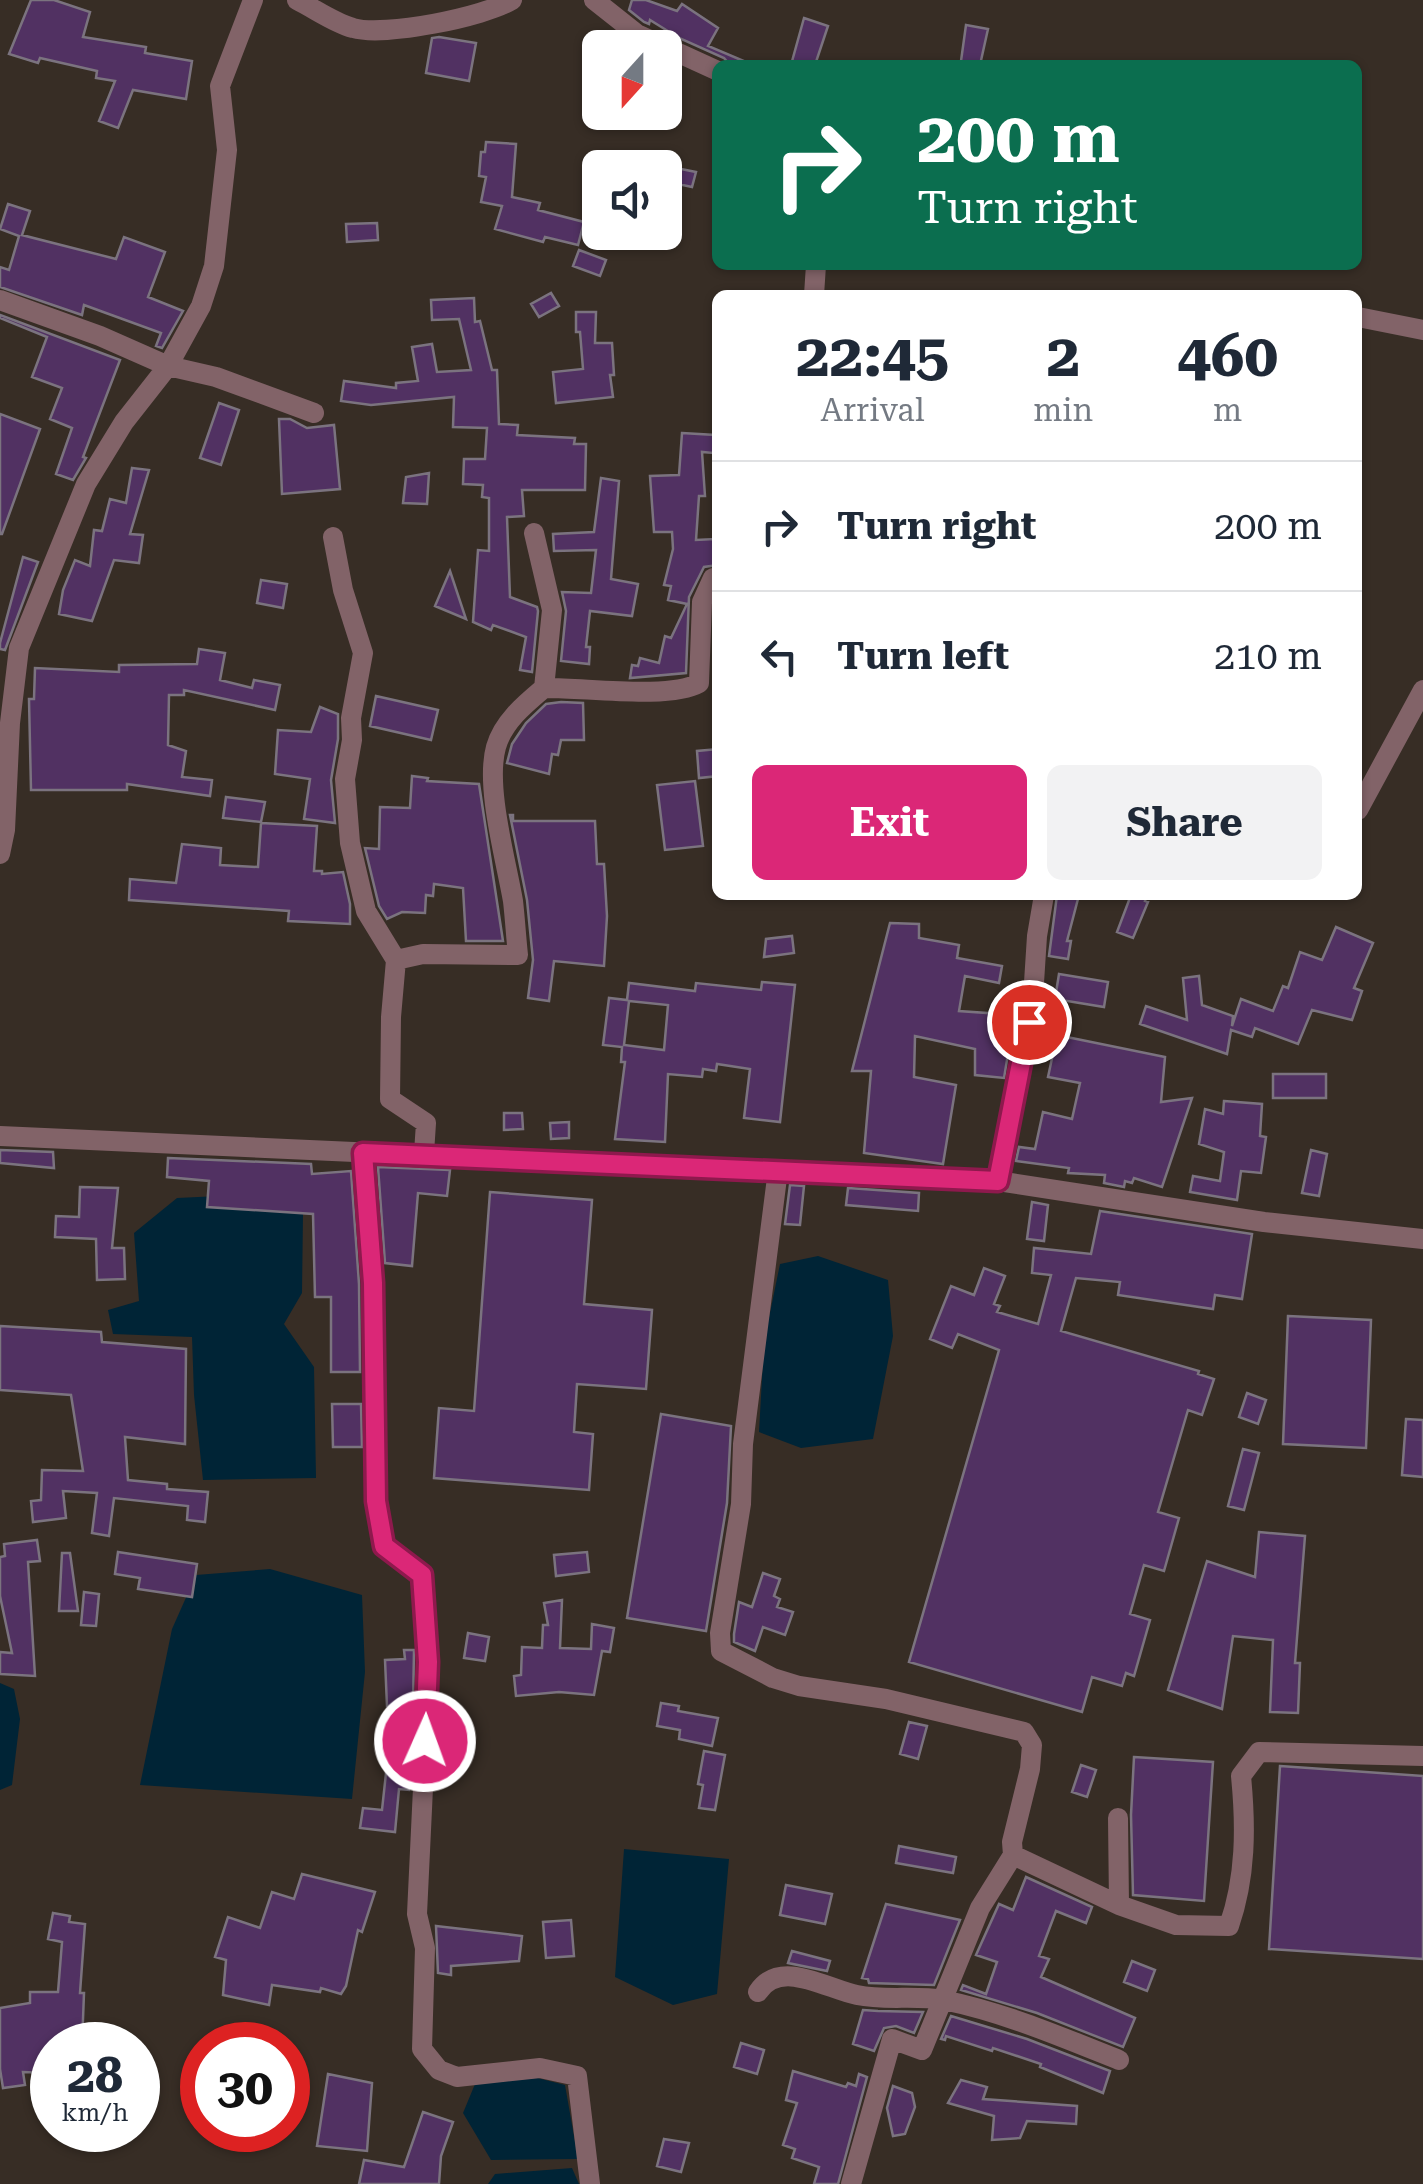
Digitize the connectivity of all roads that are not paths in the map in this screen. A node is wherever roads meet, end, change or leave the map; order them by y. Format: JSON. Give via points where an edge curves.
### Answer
{"nodes":[{"id":1,"x":253,"y":0,"type":"edge"},
{"id":2,"x":298,"y":0,"type":"edge"},
{"id":3,"x":512,"y":0,"type":"edge"},
{"id":4,"x":594,"y":0,"type":"edge"},
{"id":5,"x":712,"y":67,"type":"edge"},
{"id":6,"x":0,"y":300,"type":"edge"},
{"id":7,"x":1362,"y":318,"type":"edge"},
{"id":8,"x":1423,"y":330,"type":"edge"},
{"id":9,"x":168,"y":366,"type":"junction"},
{"id":10,"x":314,"y":413,"type":"dead end"},
{"id":11,"x":534,"y":533,"type":"dead end"},
{"id":12,"x":332,"y":537,"type":"dead end"},
{"id":13,"x":712,"y":580,"type":"edge"},
{"id":14,"x":544,"y":688,"type":"junction"},
{"id":15,"x":1423,"y":690,"type":"edge"},
{"id":16,"x":1362,"y":803,"type":"edge"},
{"id":17,"x":0,"y":854,"type":"edge"},
{"id":18,"x":1043,"y":900,"type":"edge"},
{"id":19,"x":396,"y":960,"type":"junction"},
{"id":20,"x":0,"y":1136,"type":"edge"},
{"id":21,"x":363,"y":1153,"type":"junction"},
{"id":22,"x":424,"y":1154,"type":"junction"},
{"id":23,"x":778,"y":1170,"type":"junction"},
{"id":24,"x":998,"y":1181,"type":"junction"},
{"id":25,"x":1423,"y":1238,"type":"edge"},
{"id":26,"x":1423,"y":1756,"type":"edge"},
{"id":27,"x":1118,"y":1818,"type":"dead end"},
{"id":28,"x":1013,"y":1855,"type":"junction"},
{"id":29,"x":1119,"y":1906,"type":"junction"},
{"id":30,"x":758,"y":1992,"type":"dead end"},
{"id":31,"x":941,"y":2000,"type":"junction"},
{"id":32,"x":1119,"y":2060,"type":"dead end"},
{"id":33,"x":590,"y":2184,"type":"edge"},
{"id":34,"x":851,"y":2184,"type":"edge"}],
"edges":[{"from":1,"to":9,"type":"street","via":[[220,86],[227,150],[214,266]]},
{"from":2,"to":3,"type":"street","via":[[366,30],[444,24]]},
{"from":4,"to":5,"type":"street","via":[[637,34]]},
{"from":6,"to":9,"type":"street"},
{"from":7,"to":8,"type":"street"},
{"from":9,"to":10,"type":"street"},
{"from":9,"to":17,"type":"street","via":[[86,484],[19,648]]},
{"from":11,"to":14,"type":"street","via":[[552,610]]},
{"from":12,"to":19,"type":"street","via":[[363,652],[345,779],[350,842],[366,911]]},
{"from":13,"to":14,"type":"street","via":[[702,602],[699,683],[686,690]]},
{"from":14,"to":19,"type":"street","via":[[510,720],[496,748],[494,782],[518,955]]},
{"from":15,"to":16,"type":"street"},
{"from":18,"to":24,"type":"street","via":[[1033,998]]},
{"from":19,"to":22,"type":"street","via":[[390,1099],[426,1123]]},
{"from":20,"to":21,"type":"street"},
{"from":21,"to":22,"type":"street"},
{"from":21,"to":33,"type":"street","via":[[373,1283],[376,1501],[384,1546],[422,1575],[428,1662],[417,1914],[424,1948],[422,2049],[457,2078],[540,2068],[577,2076]]},
{"from":22,"to":23,"type":"street"},
{"from":23,"to":24,"type":"street"},
{"from":23,"to":28,"type":"street","via":[[721,1651],[799,1686],[1024,1732],[1032,1745],[1030,1769]]},
{"from":24,"to":25,"type":"street","via":[[1264,1222]]},
{"from":26,"to":29,"type":"street","via":[[1259,1752],[1241,1776],[1246,1830],[1230,1926],[1176,1925]]},
{"from":27,"to":29,"type":"street"},
{"from":28,"to":29,"type":"street"},
{"from":28,"to":31,"type":"street","via":[[980,1908]]},
{"from":30,"to":31,"type":"street","via":[[784,1976],[858,1996]]},
{"from":31,"to":32,"type":"street"},
{"from":31,"to":34,"type":"street","via":[[922,2050],[892,2040]]}]}
